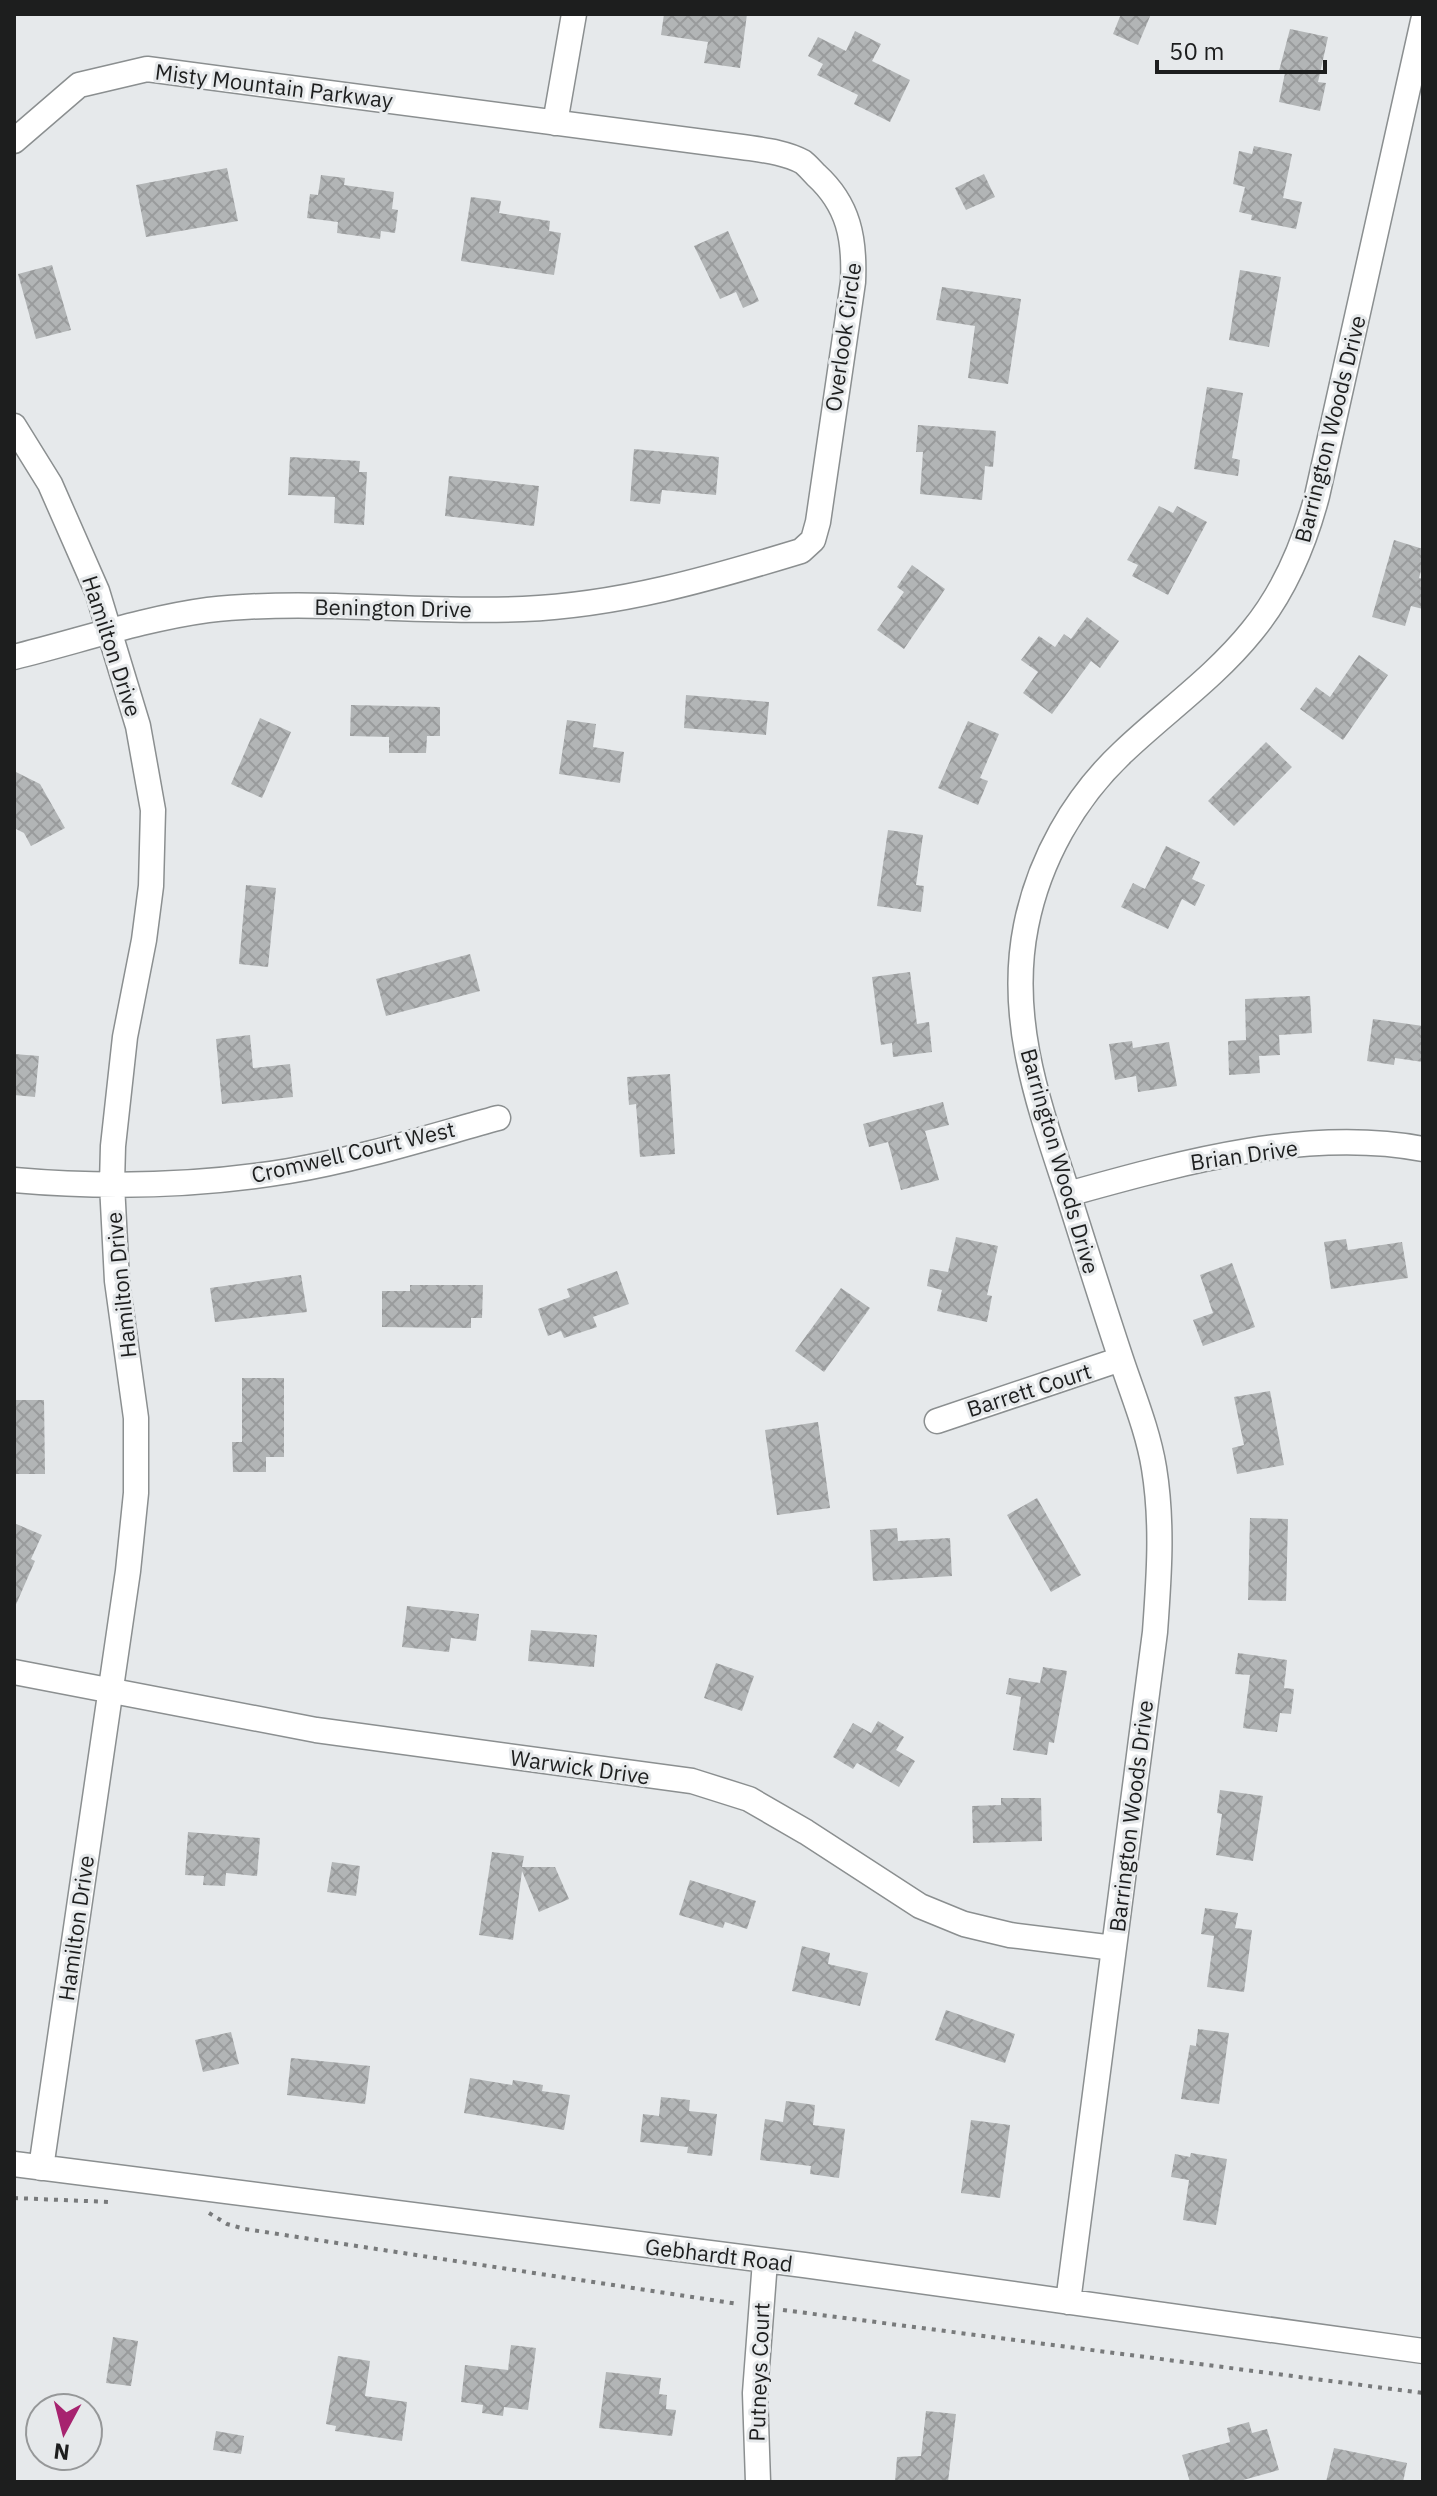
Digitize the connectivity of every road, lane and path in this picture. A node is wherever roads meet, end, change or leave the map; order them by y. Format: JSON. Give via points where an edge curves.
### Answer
{"nodes":[{"id":1,"x":574,"y":14,"type":"edge"},
{"id":2,"x":1423,"y":21,"type":"edge"},
{"id":3,"x":555,"y":123,"type":"junction"},
{"id":4,"x":14,"y":141,"type":"edge"},
{"id":5,"x":14,"y":426,"type":"edge"},
{"id":6,"x":772,"y":560,"type":"joint"},
{"id":7,"x":110,"y":631,"type":"junction"},
{"id":8,"x":14,"y":657,"type":"edge"},
{"id":9,"x":498,"y":1118,"type":"dead end"},
{"id":10,"x":1423,"y":1149,"type":"edge"},
{"id":11,"x":14,"y":1180,"type":"edge"},
{"id":12,"x":112,"y":1184,"type":"junction"},
{"id":13,"x":1068,"y":1194,"type":"junction"},
{"id":14,"x":1121,"y":1359,"type":"junction"},
{"id":15,"x":937,"y":1421,"type":"dead end"},
{"id":16,"x":14,"y":1672,"type":"edge"},
{"id":17,"x":111,"y":1691,"type":"junction"},
{"id":18,"x":1114,"y":1948,"type":"junction"},
{"id":19,"x":14,"y":2164,"type":"edge"},
{"id":20,"x":41,"y":2168,"type":"junction"},
{"id":21,"x":14,"y":2198,"type":"edge"},
{"id":22,"x":110,"y":2202,"type":"dead end"},
{"id":23,"x":200,"y":2211,"type":"dead end"},
{"id":24,"x":765,"y":2261,"type":"junction"},
{"id":25,"x":1068,"y":2302,"type":"junction"},
{"id":26,"x":761,"y":2307,"type":"junction"},
{"id":27,"x":1423,"y":2351,"type":"edge"},
{"id":28,"x":1423,"y":2393,"type":"edge"},
{"id":29,"x":758,"y":2482,"type":"edge"}],
"edges":[{"from":1,"to":3,"type":"street"},
{"from":2,"to":13,"type":"street","name":"Barrington Woods Drive","via":[[1317,496],[1298,559],[1252,631],[1090,787],[1068,817],[1035,889],[1022,958],[1026,1057]]},
{"from":3,"to":4,"type":"street","name":"Misty Mountain Parkway","via":[[147,69],[79,85]]},
{"from":3,"to":6,"type":"street","name":"Overlook Circle","via":[[775,153],[803,162],[841,204],[851,227],[853,282],[818,522],[807,548]]},
{"from":5,"to":7,"type":"street","name":"Hamilton Drive","via":[[61,508]]},
{"from":6,"to":7,"type":"street","name":"Benington Drive","via":[[700,582],[580,606],[265,606],[208,610]]},
{"from":7,"to":8,"type":"street","name":"Benington Drive"},
{"from":7,"to":12,"type":"street","name":"Hamilton Drive","via":[[138,726],[153,810],[151,886],[118,1082]]},
{"from":9,"to":12,"type":"street","name":"Cromwell Court West","via":[[292,1170],[218,1181]]},
{"from":10,"to":13,"type":"street","name":"Brian Drive","via":[[1367,1142],[1235,1153]]},
{"from":11,"to":12,"type":"street","name":"Cromwell Court West"},
{"from":12,"to":17,"type":"street","name":"Hamilton Drive","via":[[117,1281],[136,1433],[136,1493]]},
{"from":13,"to":14,"type":"street","name":"Barrington Woods Drive"},
{"from":14,"to":15,"type":"street","name":"Barrett Court"},
{"from":14,"to":18,"type":"street","name":"Barrington Woods Drive","via":[[1154,1466],[1160,1566]]},
{"from":16,"to":17,"type":"street","name":"Warwick Drive"},
{"from":17,"to":18,"type":"street","name":"Warwick Drive","via":[[316,1730],[692,1781],[749,1799],[920,1906],[964,1924]]},
{"from":17,"to":20,"type":"street","name":"Hamilton Drive"},
{"from":18,"to":25,"type":"street","name":"Barrington Woods Drive"},
{"from":19,"to":20,"type":"street","name":"Gebhardt Road"},
{"from":20,"to":24,"type":"street","name":"Gebhardt Road"},
{"from":21,"to":22,"type":"path"},
{"from":23,"to":26,"type":"path","via":[[245,2229]]},
{"from":24,"to":25,"type":"street","name":"Gebhardt Road"},
{"from":24,"to":26,"type":"street","name":"Putneys Court"},
{"from":25,"to":27,"type":"street","name":"Gebhardt Road"},
{"from":26,"to":28,"type":"path"},
{"from":26,"to":29,"type":"street","name":"Putneys Court","via":[[755,2393]]}]}
